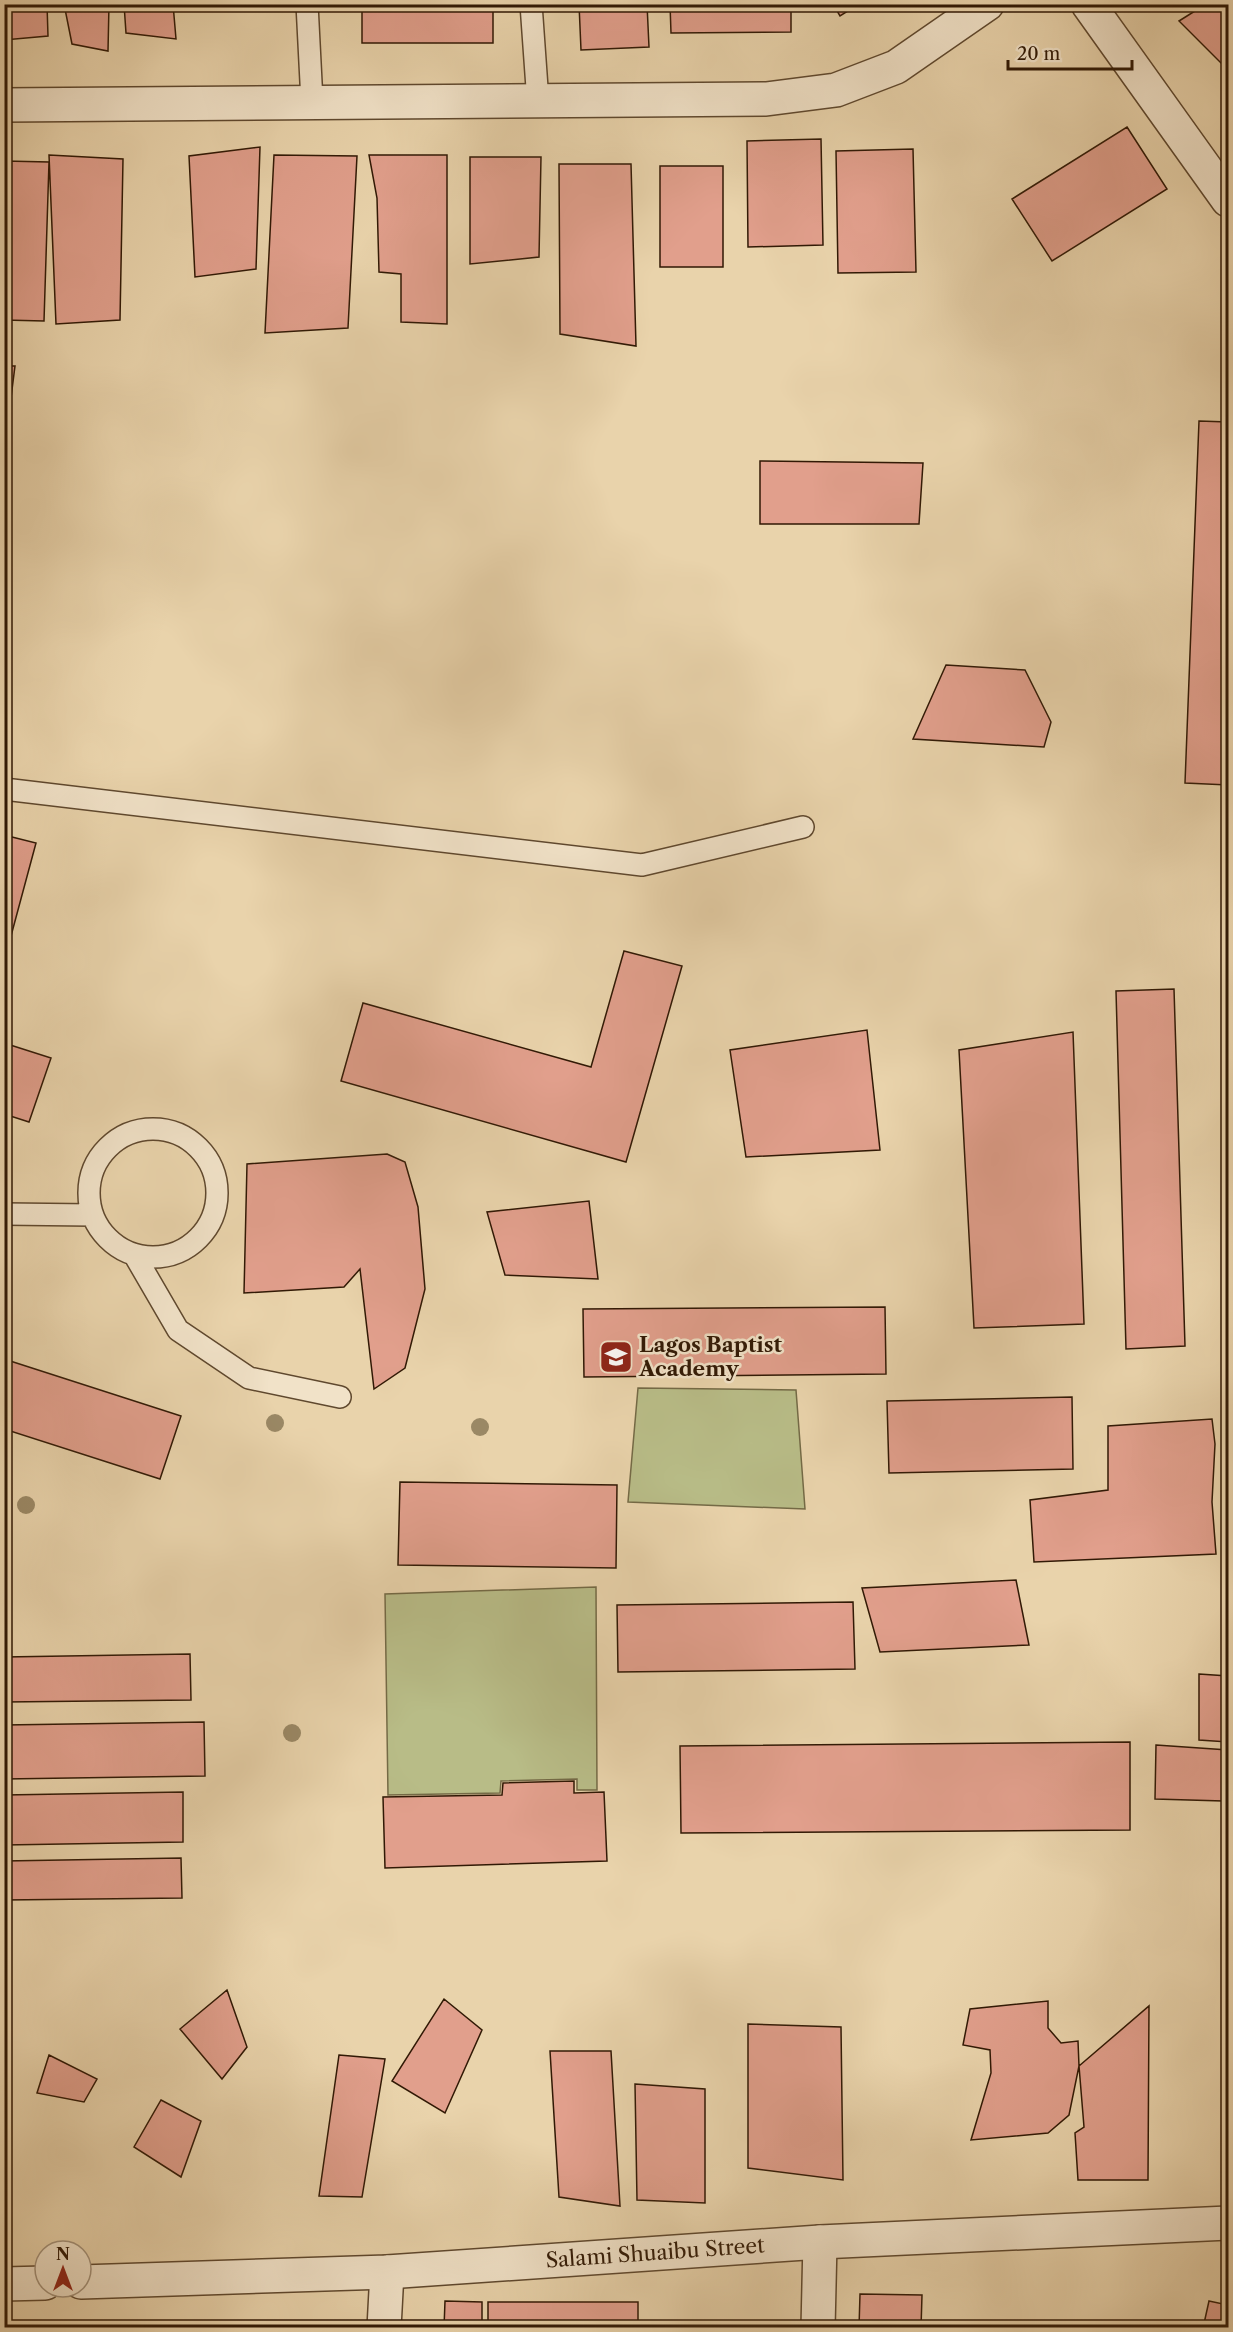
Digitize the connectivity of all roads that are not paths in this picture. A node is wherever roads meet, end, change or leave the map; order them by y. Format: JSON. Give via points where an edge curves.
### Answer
{"nodes":[{"id":1,"x":307,"y":4,"type":"edge"},
{"id":2,"x":531,"y":4,"type":"edge"},
{"id":3,"x":987,"y":4,"type":"edge"},
{"id":4,"x":1088,"y":4,"type":"edge"},
{"id":5,"x":312,"y":102,"type":"junction"},
{"id":6,"x":538,"y":102,"type":"junction"},
{"id":7,"x":4,"y":105,"type":"edge"},
{"id":8,"x":1228,"y":200,"type":"edge"},
{"id":9,"x":4,"y":789,"type":"edge"},
{"id":10,"x":803,"y":827,"type":"dead end"},
{"id":11,"x":4,"y":1214,"type":"edge"},
{"id":12,"x":92,"y":1215,"type":"junction"},
{"id":13,"x":135,"y":1256,"type":"junction"},
{"id":14,"x":340,"y":1397,"type":"dead end"},
{"id":15,"x":1228,"y":2223,"type":"edge"},
{"id":16,"x":820,"y":2242,"type":"junction"},
{"id":17,"x":387,"y":2272,"type":"junction"},
{"id":18,"x":93,"y":2282,"type":"edge"},
{"id":19,"x":33,"y":2283,"type":"edge"},
{"id":20,"x":4,"y":2284,"type":"edge"},
{"id":21,"x":384,"y":2328,"type":"edge"},
{"id":22,"x":818,"y":2328,"type":"edge"}],
"edges":[{"from":1,"to":5,"type":"lane"},
{"from":2,"to":6,"type":"lane"},
{"from":3,"to":6,"type":"street","via":[[896,67],[836,90],[766,99]]},
{"from":4,"to":8,"type":"street"},
{"from":5,"to":6,"type":"street"},
{"from":5,"to":7,"type":"street"},
{"from":9,"to":10,"type":"lane","via":[[642,865]]},
{"from":11,"to":12,"type":"lane"},
{"from":12,"to":13,"type":"lane","via":[[102,1233]]},
{"from":12,"to":13,"type":"lane","via":[[90,1175],[113,1142],[151,1129],[172,1131],[205,1154],[218,1192],[216,1212],[207,1230],[193,1245],[175,1254]]},
{"from":13,"to":14,"type":"lane","via":[[178,1330],[249,1378]]},
{"from":15,"to":16,"type":"street","name":"Salami Shuaibu Street"},
{"from":16,"to":17,"type":"street","name":"Salami Shuaibu Street"},
{"from":16,"to":22,"type":"street"},
{"from":17,"to":18,"type":"street","name":"Salami Shuaibu Street"},
{"from":17,"to":21,"type":"street"},
{"from":19,"to":20,"type":"street"}]}
